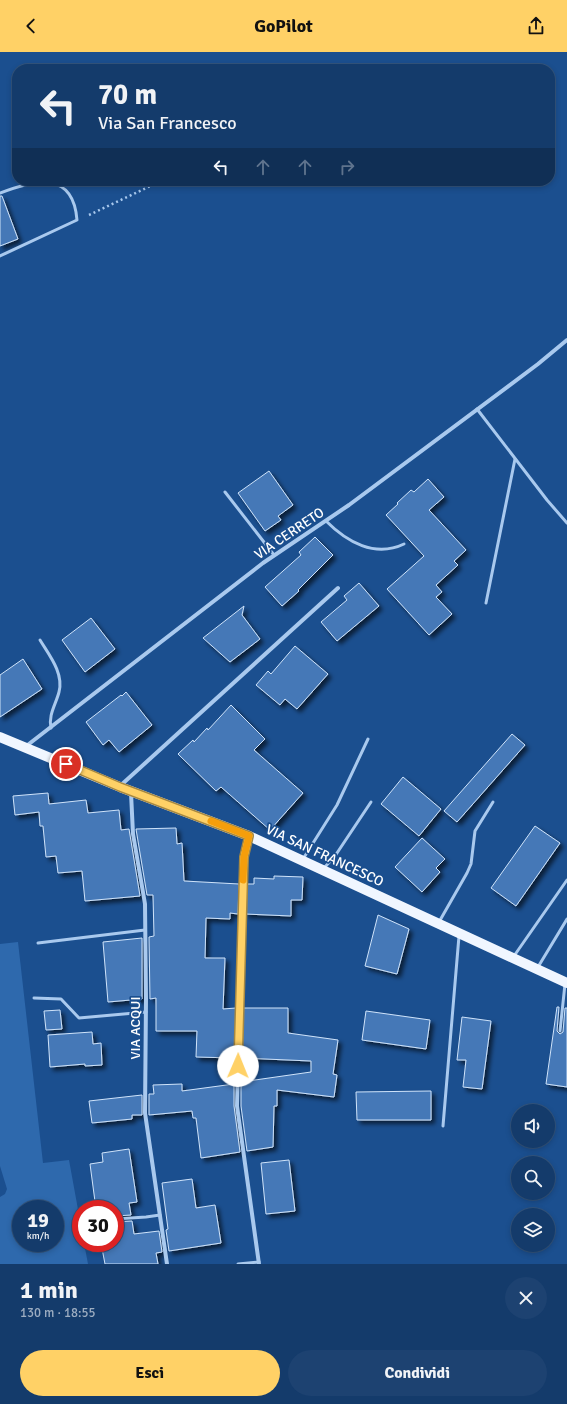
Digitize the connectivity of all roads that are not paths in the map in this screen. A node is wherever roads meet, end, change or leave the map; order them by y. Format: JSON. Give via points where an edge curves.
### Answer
{"nodes":[{"id":1,"x":23,"y":186,"type":"edge"},
{"id":2,"x":60,"y":186,"type":"edge"},
{"id":3,"x":0,"y":194,"type":"edge"},
{"id":4,"x":0,"y":256,"type":"edge"},
{"id":5,"x":567,"y":340,"type":"edge"},
{"id":6,"x":477,"y":409,"type":"junction"},
{"id":7,"x":515,"y":459,"type":"junction"},
{"id":8,"x":225,"y":492,"type":"dead end"},
{"id":9,"x":326,"y":521,"type":"junction"},
{"id":10,"x":567,"y":523,"type":"edge"},
{"id":11,"x":404,"y":544,"type":"dead end"},
{"id":12,"x":274,"y":555,"type":"junction"},
{"id":13,"x":338,"y":588,"type":"dead end"},
{"id":14,"x":486,"y":603,"type":"dead end"},
{"id":15,"x":40,"y":640,"type":"dead end"},
{"id":16,"x":51,"y":728,"type":"junction"},
{"id":17,"x":0,"y":737,"type":"edge"},
{"id":18,"x":368,"y":739,"type":"dead end"},
{"id":19,"x":25,"y":747,"type":"junction"},
{"id":20,"x":120,"y":787,"type":"junction"},
{"id":21,"x":131,"y":791,"type":"junction"},
{"id":22,"x":371,"y":802,"type":"dead end"},
{"id":23,"x":493,"y":802,"type":"dead end"},
{"id":24,"x":249,"y":836,"type":"junction"},
{"id":25,"x":302,"y":860,"type":"junction"},
{"id":26,"x":322,"y":869,"type":"junction"},
{"id":27,"x":567,"y":880,"type":"edge"},
{"id":28,"x":567,"y":919,"type":"edge"},
{"id":29,"x":438,"y":924,"type":"junction"},
{"id":30,"x":145,"y":930,"type":"junction"},
{"id":31,"x":459,"y":933,"type":"junction"},
{"id":32,"x":38,"y":943,"type":"dead end"},
{"id":33,"x":513,"y":958,"type":"junction"},
{"id":34,"x":537,"y":969,"type":"junction"},
{"id":35,"x":566,"y":983,"type":"edge"},
{"id":36,"x":34,"y":998,"type":"dead end"},
{"id":37,"x":146,"y":1012,"type":"junction"},
{"id":38,"x":560,"y":1030,"type":"dead end"},
{"id":39,"x":443,"y":1126,"type":"dead end"},
{"id":40,"x":160,"y":1215,"type":"junction"},
{"id":41,"x":124,"y":1218,"type":"edge"},
{"id":42,"x":259,"y":1263,"type":"edge"},
{"id":43,"x":167,"y":1264,"type":"edge"},
{"id":44,"x":238,"y":1264,"type":"edge"}],
"edges":[{"from":1,"to":3,"type":"lane"},
{"from":2,"to":4,"type":"lane","via":[[70,193],[78,220]]},
{"from":5,"to":6,"type":"street","name":"VIA CERRETO"},
{"from":6,"to":7,"type":"lane"},
{"from":6,"to":9,"type":"street","name":"VIA CERRETO"},
{"from":7,"to":10,"type":"lane"},
{"from":7,"to":14,"type":"lane"},
{"from":8,"to":12,"type":"lane"},
{"from":9,"to":11,"type":"lane","via":[[347,540],[363,546],[388,550]]},
{"from":9,"to":12,"type":"street","name":"VIA CERRETO"},
{"from":12,"to":16,"type":"street","name":"VIA CERRETO"},
{"from":13,"to":20,"type":"street"},
{"from":15,"to":16,"type":"lane","via":[[57,670],[60,684],[52,712]]},
{"from":16,"to":19,"type":"street","name":"VIA CERRETO"},
{"from":17,"to":19,"type":"main road","name":"VIA SAN FRANCESCO"},
{"from":18,"to":25,"type":"lane","via":[[337,805]]},
{"from":19,"to":20,"type":"main road","name":"VIA SAN FRANCESCO"},
{"from":20,"to":21,"type":"main road","name":"VIA SAN FRANCESCO"},
{"from":21,"to":24,"type":"main road","name":"VIA SAN FRANCESCO"},
{"from":21,"to":30,"type":"street","name":"VIA ACQUI","via":[[133,834],[145,904]]},
{"from":22,"to":26,"type":"lane","via":[[338,851]]},
{"from":23,"to":29,"type":"lane","via":[[475,831],[471,864],[467,873]]},
{"from":24,"to":25,"type":"main road","name":"VIA SAN FRANCESCO"},
{"from":24,"to":42,"type":"street","via":[[244,857],[237,1106]]},
{"from":25,"to":26,"type":"main road","name":"VIA SAN FRANCESCO"},
{"from":26,"to":29,"type":"main road","name":"VIA SAN FRANCESCO"},
{"from":27,"to":33,"type":"lane"},
{"from":28,"to":34,"type":"lane"},
{"from":29,"to":31,"type":"main road","name":"VIA SAN FRANCESCO"},
{"from":30,"to":32,"type":"lane"},
{"from":30,"to":37,"type":"street","name":"VIA ACQUI"},
{"from":31,"to":33,"type":"main road","name":"VIA SAN FRANCESCO"},
{"from":31,"to":39,"type":"lane"},
{"from":33,"to":34,"type":"main road","name":"VIA SAN FRANCESCO"},
{"from":34,"to":35,"type":"main road","name":"VIA SAN FRANCESCO"},
{"from":35,"to":38,"type":"lane"},
{"from":36,"to":37,"type":"lane","via":[[61,999],[79,1018]]},
{"from":37,"to":40,"type":"street","name":"VIA ACQUI","via":[[145,1113]]},
{"from":40,"to":41,"type":"lane"},
{"from":40,"to":43,"type":"street","name":"VIA ACQUI"},
{"from":42,"to":44,"type":"lane"}]}
